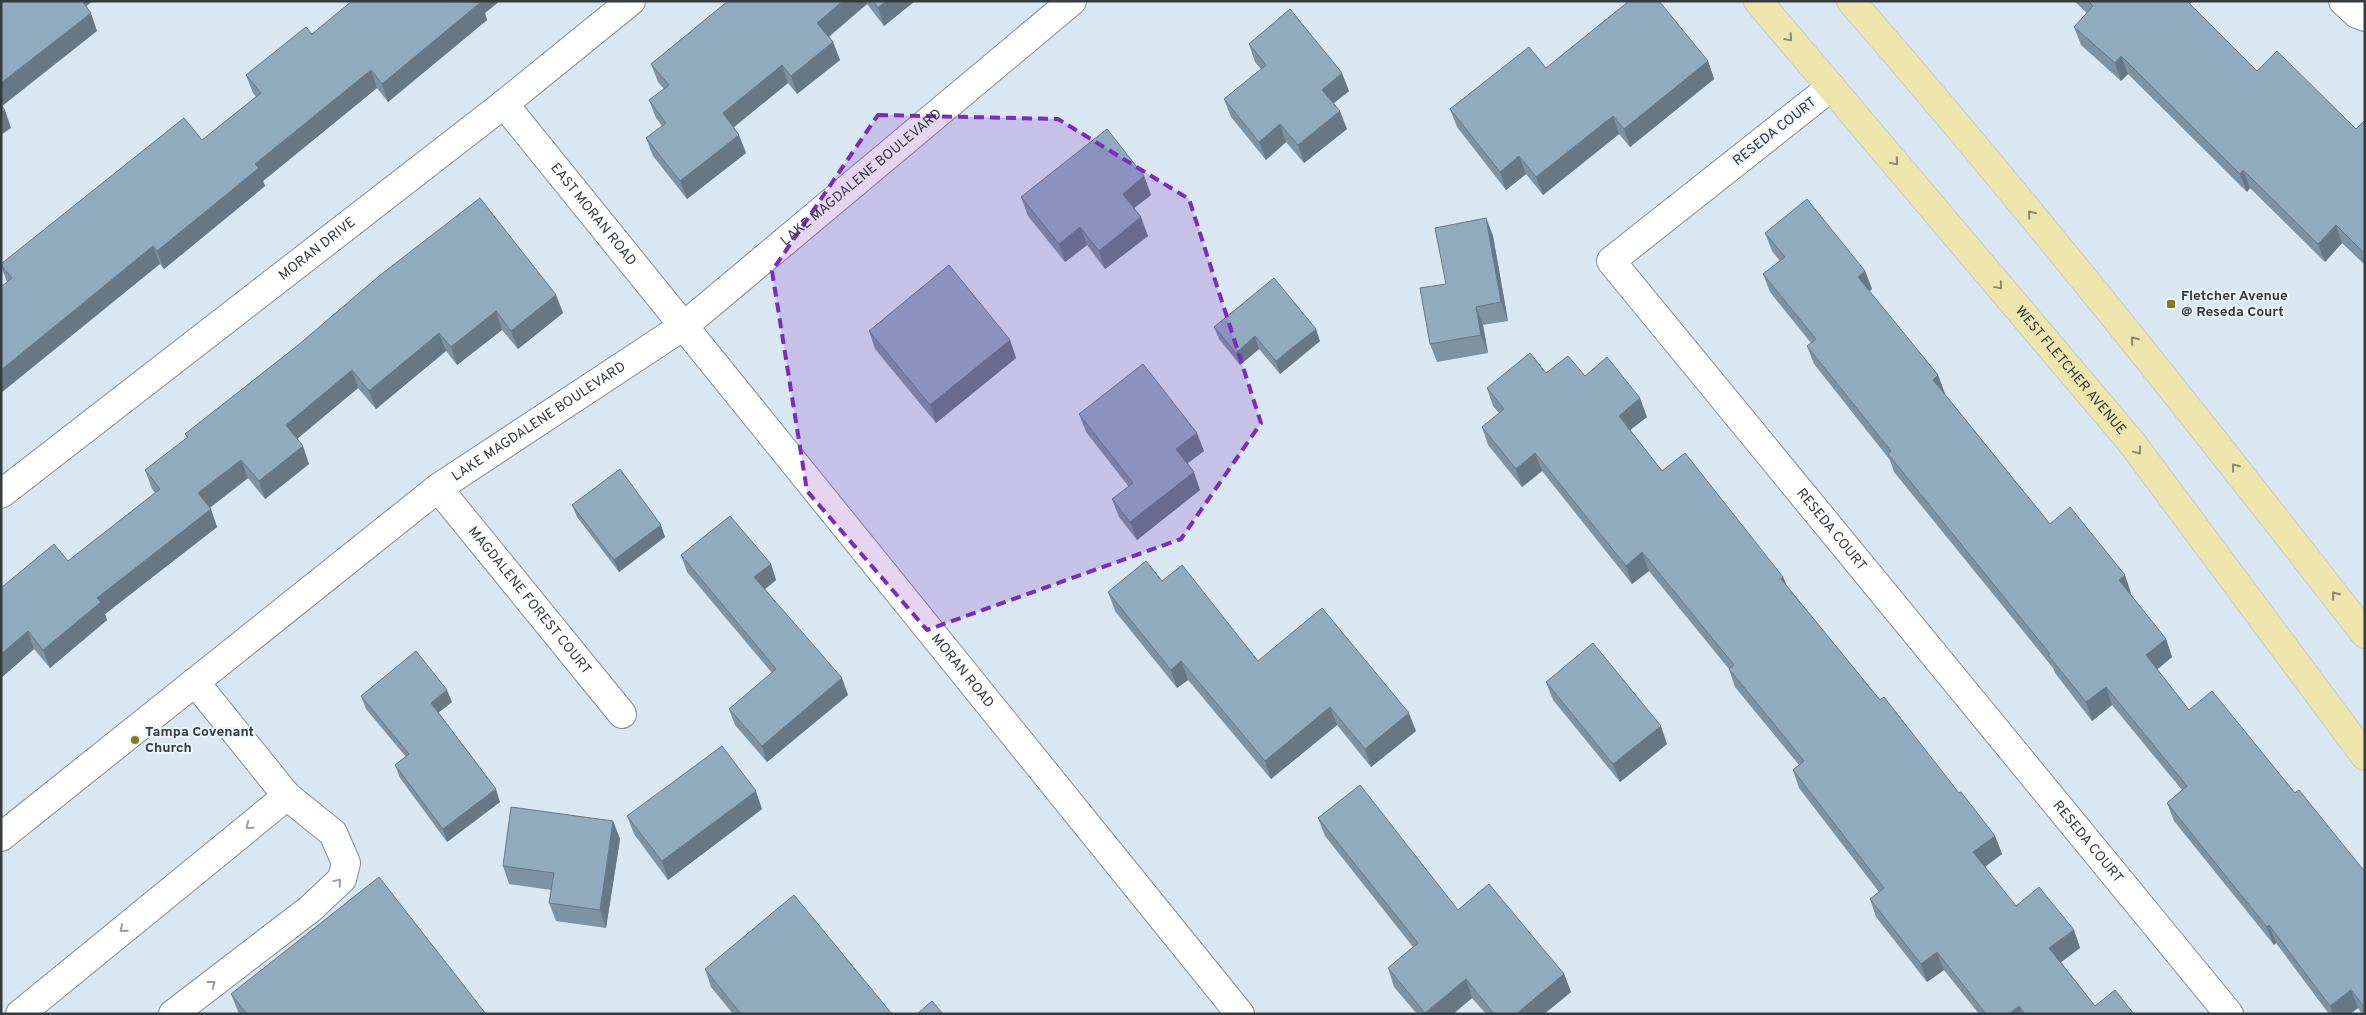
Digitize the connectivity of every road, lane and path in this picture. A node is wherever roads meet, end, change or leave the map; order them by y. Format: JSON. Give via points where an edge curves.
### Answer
{"nodes":[{"id":1,"x":631,"y":1,"type":"edge"},
{"id":2,"x":1072,"y":1,"type":"edge"},
{"id":3,"x":1758,"y":1,"type":"edge"},
{"id":4,"x":1851,"y":1,"type":"edge"},
{"id":5,"x":2343,"y":1,"type":"edge"},
{"id":6,"x":2365,"y":17,"type":"edge"},
{"id":7,"x":1831,"y":87,"type":"junction"},
{"id":8,"x":504,"y":104,"type":"junction"},
{"id":9,"x":685,"y":326,"type":"junction"},
{"id":10,"x":438,"y":488,"type":"junction"},
{"id":11,"x":1,"y":494,"type":"edge"},
{"id":12,"x":2365,"y":634,"type":"edge"},
{"id":13,"x":195,"y":682,"type":"junction"},
{"id":14,"x":622,"y":714,"type":"dead end"},
{"id":15,"x":2365,"y":756,"type":"edge"},
{"id":16,"x":287,"y":796,"type":"junction"},
{"id":17,"x":1,"y":837,"type":"edge"},
{"id":18,"x":20,"y":1014,"type":"edge"},
{"id":19,"x":173,"y":1014,"type":"edge"},
{"id":20,"x":1240,"y":1014,"type":"edge"},
{"id":21,"x":2229,"y":1014,"type":"edge"}],
"edges":[{"from":1,"to":8,"type":"street","name":"MORAN DRIVE"},
{"from":2,"to":9,"type":"street","name":"LAKE MAGDALENE BOULEVARD"},
{"from":3,"to":7,"type":"main road","name":"WEST FLETCHER AVENUE","one_way":true},
{"from":12,"to":4,"type":"main road","one_way":true,"via":[[2192,410]]},
{"from":5,"to":6,"type":"street","via":[[2356,14]]},
{"from":7,"to":15,"type":"main road","name":"WEST FLETCHER AVENUE","one_way":true,"via":[[2132,443]]},
{"from":7,"to":21,"type":"street","name":"RESEDA COURT","via":[[1611,261]]},
{"from":8,"to":9,"type":"street","name":"EAST MORAN ROAD"},
{"from":8,"to":11,"type":"street","name":"MORAN DRIVE"},
{"from":9,"to":10,"type":"street","name":"LAKE MAGDALENE BOULEVARD"},
{"from":9,"to":20,"type":"street","name":"MORAN ROAD"},
{"from":10,"to":13,"type":"street","name":"LAKE MAGDALENE BOULEVARD"},
{"from":10,"to":14,"type":"street","name":"MAGDALENE FOREST COURT"},
{"from":13,"to":16,"type":"street"},
{"from":13,"to":17,"type":"street","name":"LAKE MAGDALENE BOULEVARD"},
{"from":16,"to":18,"type":"street","one_way":true},
{"from":19,"to":16,"type":"street","one_way":true,"via":[[310,909],[342,879],[346,864],[333,833]]}]}
